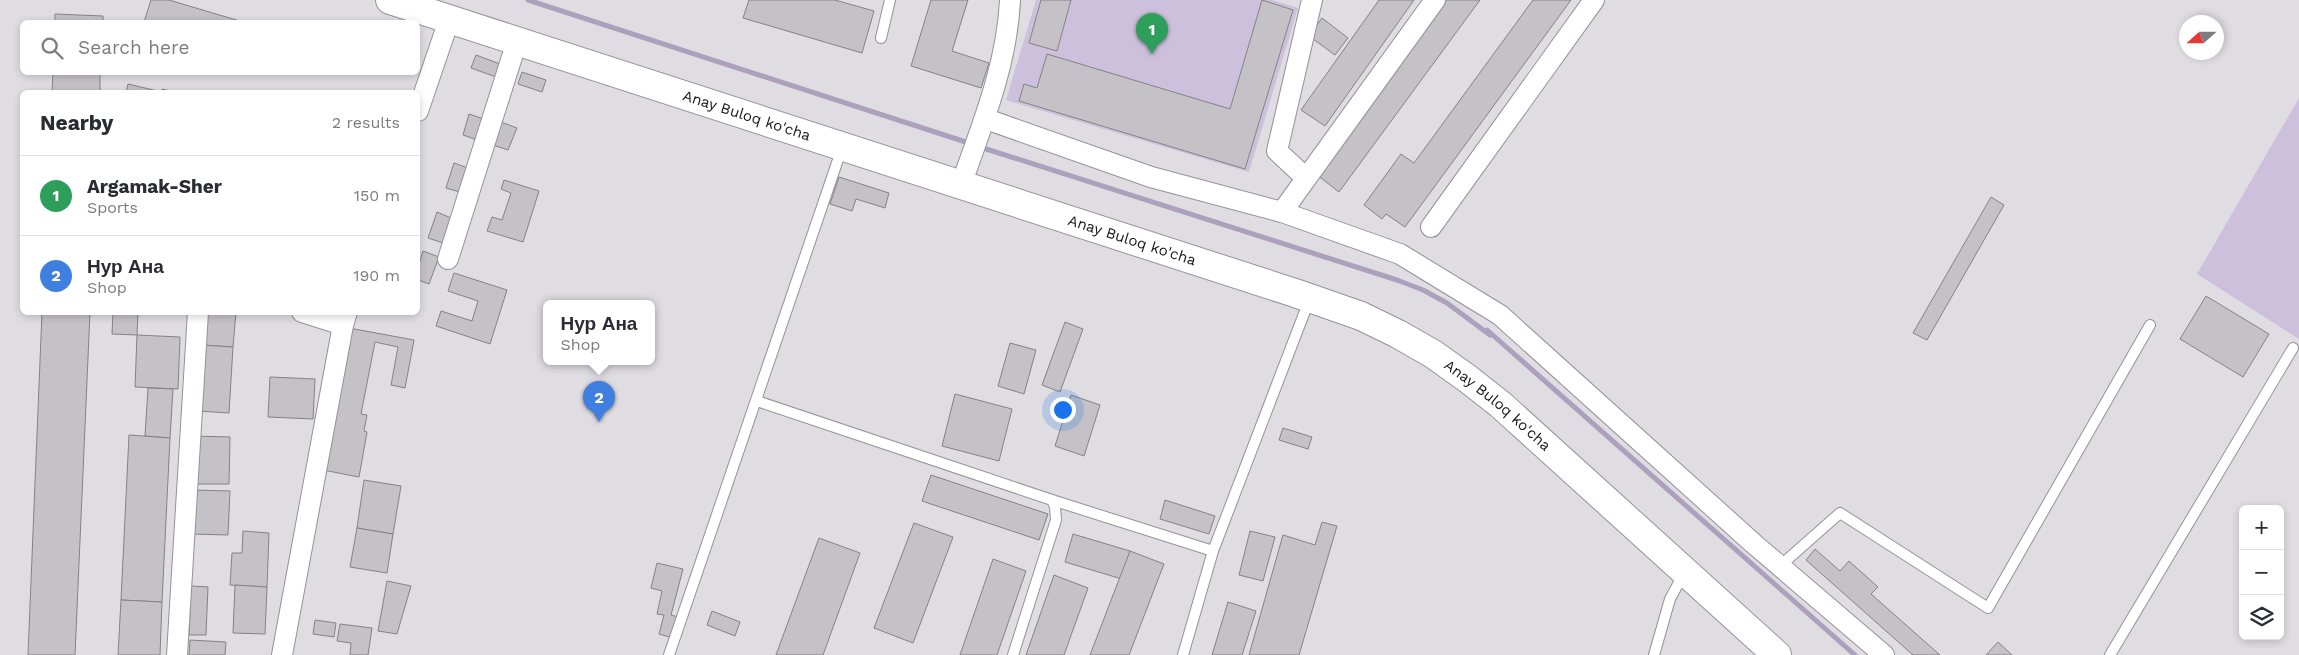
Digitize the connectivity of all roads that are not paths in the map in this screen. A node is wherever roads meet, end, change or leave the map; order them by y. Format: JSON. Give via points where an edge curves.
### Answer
{"nodes":[{"id":1,"x":390,"y":0,"type":"edge"},
{"id":2,"x":890,"y":0,"type":"edge"},
{"id":3,"x":1010,"y":0,"type":"edge"},
{"id":4,"x":1312,"y":0,"type":"edge"},
{"id":5,"x":1435,"y":0,"type":"edge"},
{"id":6,"x":1594,"y":0,"type":"edge"},
{"id":7,"x":449,"y":20,"type":"junction"},
{"id":8,"x":881,"y":38,"type":"dead end"},
{"id":9,"x":517,"y":42,"type":"junction"},
{"id":10,"x":420,"y":105,"type":"edge"},
{"id":11,"x":986,"y":119,"type":"junction"},
{"id":12,"x":842,"y":147,"type":"junction"},
{"id":13,"x":966,"y":173,"type":"junction"},
{"id":14,"x":1306,"y":178,"type":"junction"},
{"id":15,"x":1282,"y":212,"type":"junction"},
{"id":16,"x":1431,"y":227,"type":"dead end"},
{"id":17,"x":448,"y":259,"type":"dead end"},
{"id":18,"x":1310,"y":298,"type":"junction"},
{"id":19,"x":198,"y":315,"type":"edge"},
{"id":20,"x":320,"y":315,"type":"edge"},
{"id":21,"x":345,"y":319,"type":"edge"},
{"id":22,"x":2150,"y":326,"type":"dead end"},
{"id":23,"x":2293,"y":348,"type":"dead end"},
{"id":24,"x":757,"y":400,"type":"junction"},
{"id":25,"x":1052,"y":500,"type":"junction"},
{"id":26,"x":1213,"y":551,"type":"junction"},
{"id":27,"x":1780,"y":566,"type":"junction"},
{"id":28,"x":1684,"y":573,"type":"junction"},
{"id":29,"x":177,"y":655,"type":"edge"},
{"id":30,"x":282,"y":655,"type":"edge"},
{"id":31,"x":669,"y":655,"type":"edge"},
{"id":32,"x":1013,"y":655,"type":"edge"},
{"id":33,"x":1183,"y":655,"type":"edge"},
{"id":34,"x":1654,"y":655,"type":"edge"},
{"id":35,"x":1777,"y":655,"type":"edge"},
{"id":36,"x":1884,"y":655,"type":"edge"},
{"id":37,"x":2110,"y":655,"type":"edge"}],
"edges":[{"from":1,"to":7,"type":"main road","name":"Anay Buloq ko'cha"},
{"from":2,"to":8,"type":"lane"},
{"from":3,"to":11,"type":"street","via":[[1008,33]]},
{"from":4,"to":14,"type":"street","via":[[1277,151]]},
{"from":5,"to":14,"type":"street"},
{"from":6,"to":16,"type":"street"},
{"from":7,"to":9,"type":"main road","name":"Anay Buloq ko'cha"},
{"from":7,"to":10,"type":"street"},
{"from":9,"to":12,"type":"main road","name":"Anay Buloq ko'cha"},
{"from":9,"to":17,"type":"street"},
{"from":11,"to":13,"type":"street"},
{"from":11,"to":15,"type":"street","via":[[1151,176]]},
{"from":12,"to":13,"type":"main road","name":"Anay Buloq ko'cha"},
{"from":12,"to":24,"type":"lane"},
{"from":13,"to":18,"type":"main road","name":"Anay Buloq ko'cha"},
{"from":14,"to":15,"type":"street"},
{"from":15,"to":27,"type":"street","via":[[1400,254],[1500,315]]},
{"from":18,"to":26,"type":"lane"},
{"from":18,"to":28,"type":"main road","name":"Anay Buloq ko'cha","via":[[1361,316],[1398,334],[1454,369],[1500,405]]},
{"from":19,"to":29,"type":"street"},
{"from":20,"to":21,"type":"street"},
{"from":21,"to":30,"type":"street"},
{"from":22,"to":27,"type":"lane","via":[[1988,608],[1840,512]]},
{"from":23,"to":37,"type":"lane"},
{"from":24,"to":25,"type":"lane"},
{"from":24,"to":31,"type":"lane"},
{"from":25,"to":26,"type":"lane"},
{"from":25,"to":32,"type":"lane","via":[[1056,520]]},
{"from":26,"to":33,"type":"lane"},
{"from":27,"to":36,"type":"street"},
{"from":28,"to":34,"type":"lane","via":[[1670,599]]},
{"from":28,"to":35,"type":"main road","name":"Anay Buloq ko'cha"}]}
